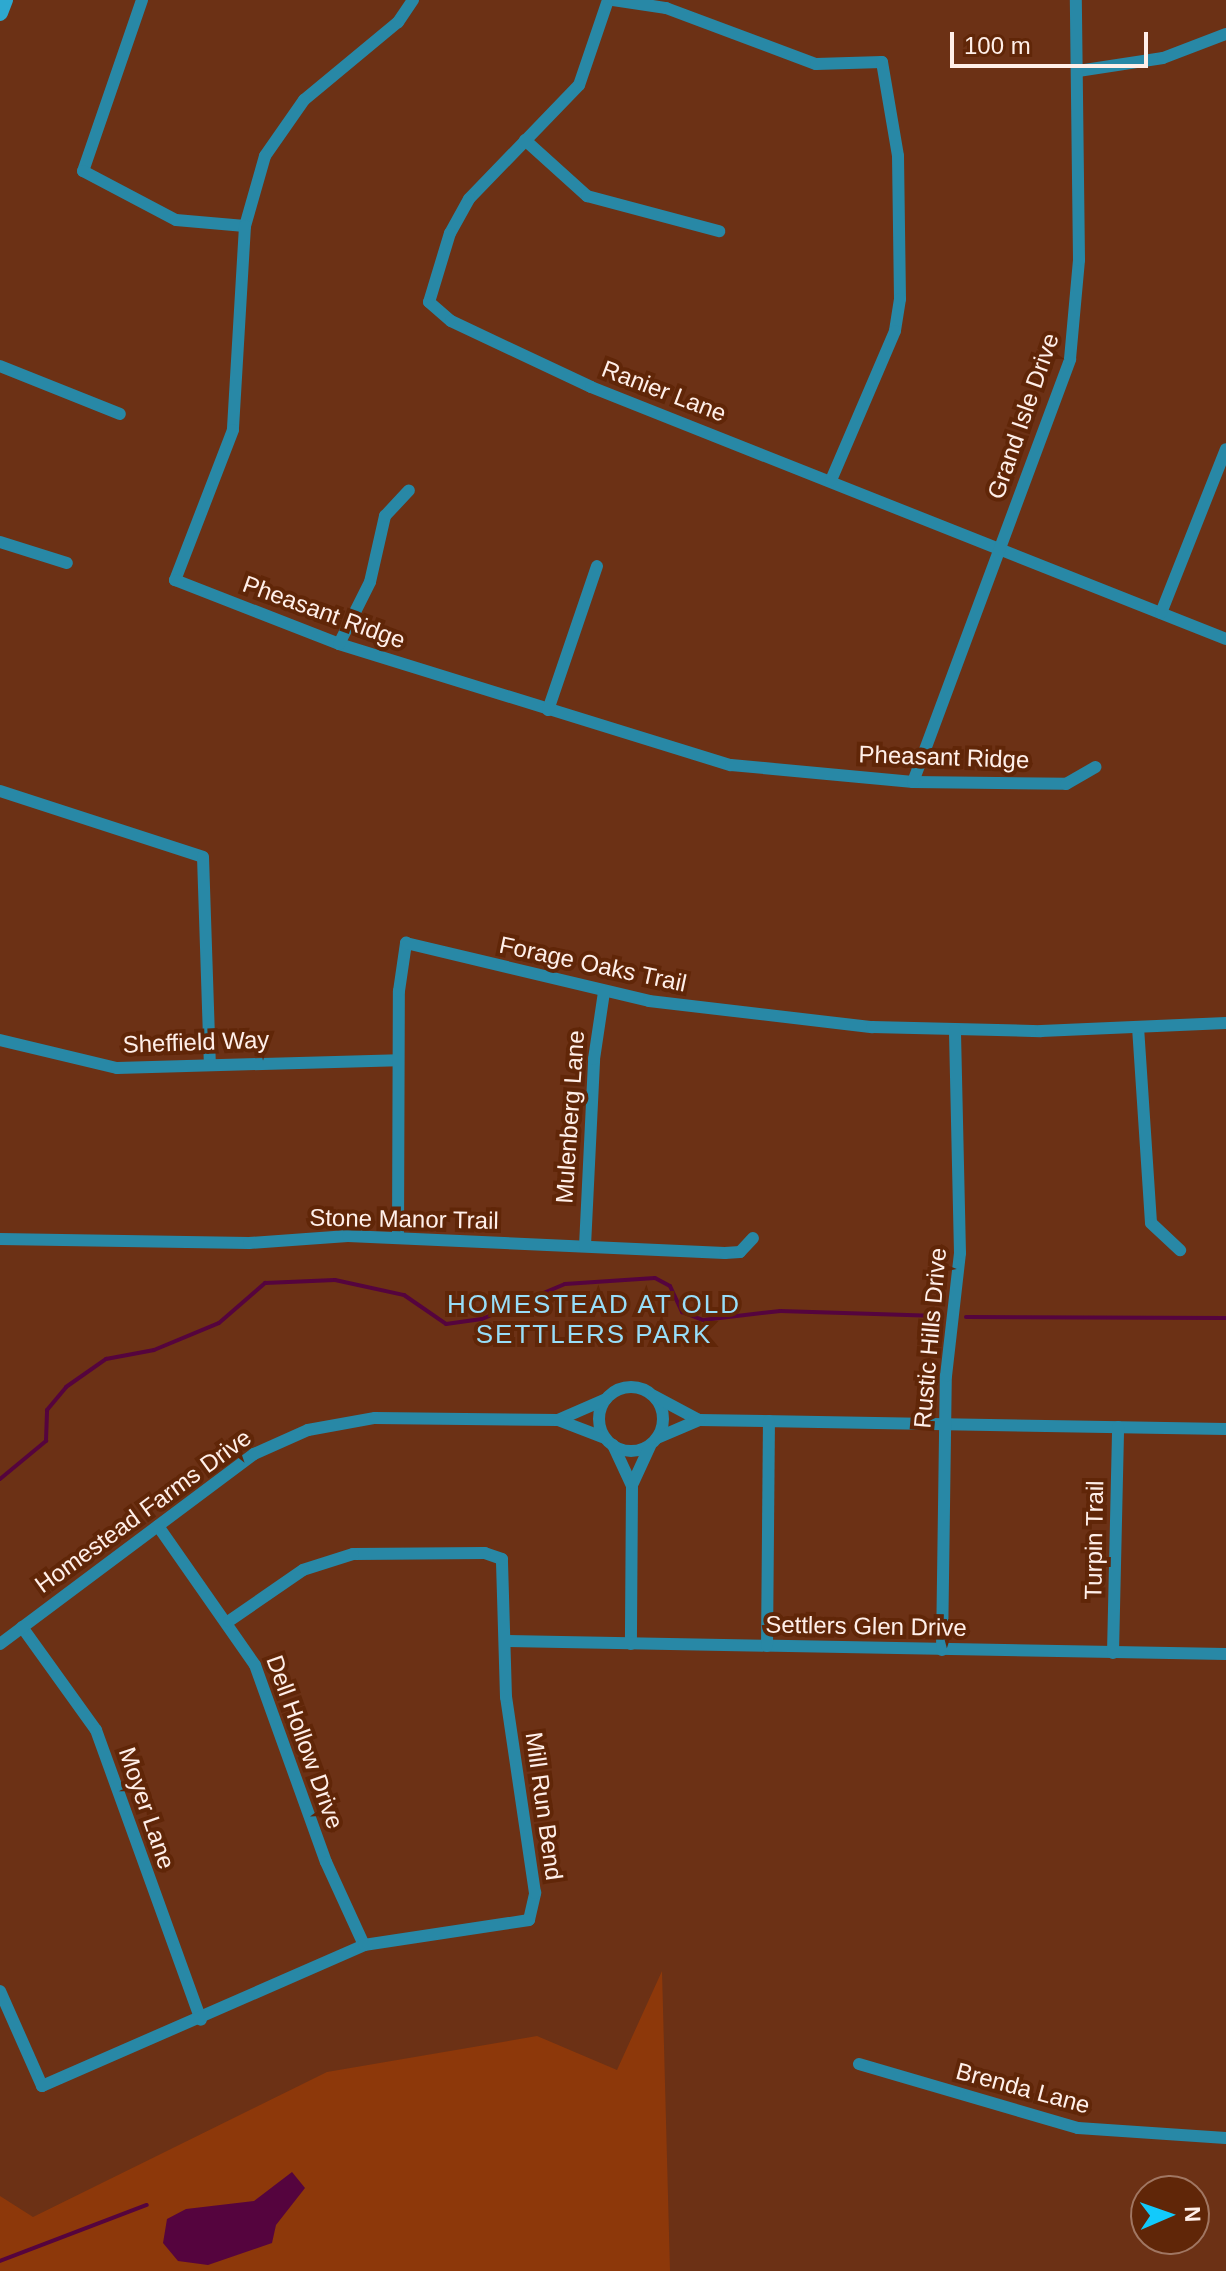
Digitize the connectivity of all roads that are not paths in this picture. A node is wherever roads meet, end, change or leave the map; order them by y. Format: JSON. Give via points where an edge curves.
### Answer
{"nodes":[{"id":1,"x":5,"y":0,"type":"edge"},
{"id":2,"x":142,"y":0,"type":"edge"},
{"id":3,"x":413,"y":0,"type":"edge"},
{"id":4,"x":611,"y":0,"type":"edge"},
{"id":5,"x":1076,"y":0,"type":"edge"},
{"id":6,"x":0,"y":13,"type":"edge"},
{"id":7,"x":1226,"y":34,"type":"edge"},
{"id":8,"x":1078,"y":71,"type":"junction"},
{"id":9,"x":525,"y":140,"type":"junction"},
{"id":10,"x":245,"y":226,"type":"junction"},
{"id":11,"x":719,"y":231,"type":"dead end"},
{"id":12,"x":0,"y":366,"type":"edge"},
{"id":13,"x":120,"y":414,"type":"dead end"},
{"id":14,"x":1226,"y":449,"type":"edge"},
{"id":15,"x":831,"y":480,"type":"junction"},
{"id":16,"x":409,"y":490,"type":"dead end"},
{"id":17,"x":0,"y":542,"type":"edge"},
{"id":18,"x":998,"y":550,"type":"junction"},
{"id":19,"x":67,"y":563,"type":"dead end"},
{"id":20,"x":597,"y":566,"type":"dead end"},
{"id":21,"x":1161,"y":613,"type":"junction"},
{"id":22,"x":1226,"y":639,"type":"edge"},
{"id":23,"x":339,"y":644,"type":"junction"},
{"id":24,"x":548,"y":710,"type":"junction"},
{"id":25,"x":1096,"y":767,"type":"dead end"},
{"id":26,"x":913,"y":782,"type":"junction"},
{"id":27,"x":0,"y":791,"type":"edge"},
{"id":28,"x":604,"y":992,"type":"junction"},
{"id":29,"x":1226,"y":1023,"type":"edge"},
{"id":30,"x":1138,"y":1027,"type":"junction"},
{"id":31,"x":955,"y":1030,"type":"junction"},
{"id":32,"x":0,"y":1040,"type":"edge"},
{"id":33,"x":398,"y":1060,"type":"junction"},
{"id":34,"x":210,"y":1064,"type":"junction"},
{"id":35,"x":398,"y":1238,"type":"junction"},
{"id":36,"x":753,"y":1238,"type":"dead end"},
{"id":37,"x":0,"y":1239,"type":"edge"},
{"id":38,"x":585,"y":1246,"type":"junction"},
{"id":39,"x":1180,"y":1250,"type":"dead end"},
{"id":40,"x":654,"y":1396,"type":"junction"},
{"id":41,"x":606,"y":1399,"type":"junction"},
{"id":42,"x":558,"y":1420,"type":"junction"},
{"id":43,"x":699,"y":1420,"type":"junction"},
{"id":44,"x":769,"y":1421,"type":"junction"},
{"id":45,"x":944,"y":1425,"type":"junction"},
{"id":46,"x":1118,"y":1427,"type":"junction"},
{"id":47,"x":1226,"y":1429,"type":"edge"},
{"id":48,"x":609,"y":1441,"type":"junction"},
{"id":49,"x":654,"y":1441,"type":"junction"},
{"id":50,"x":632,"y":1486,"type":"junction"},
{"id":51,"x":158,"y":1526,"type":"junction"},
{"id":52,"x":229,"y":1621,"type":"junction"},
{"id":53,"x":22,"y":1627,"type":"junction"},
{"id":54,"x":506,"y":1641,"type":"junction"},
{"id":55,"x":0,"y":1644,"type":"edge"},
{"id":56,"x":631,"y":1644,"type":"junction"},
{"id":57,"x":767,"y":1646,"type":"junction"},
{"id":58,"x":942,"y":1650,"type":"junction"},
{"id":59,"x":1113,"y":1653,"type":"junction"},
{"id":60,"x":1226,"y":1654,"type":"edge"},
{"id":61,"x":364,"y":1945,"type":"junction"},
{"id":62,"x":0,"y":1991,"type":"edge"},
{"id":63,"x":201,"y":2020,"type":"junction"},
{"id":64,"x":859,"y":2064,"type":"dead end"},
{"id":65,"x":1226,"y":2138,"type":"edge"}],
"edges":[{"from":1,"to":6,"type":"street"},
{"from":2,"to":10,"type":"street","via":[[83,171],[176,220]]},
{"from":3,"to":10,"type":"street","name":"Pheasant Ridge","via":[[398,22],[304,100],[265,156]]},
{"from":4,"to":9,"type":"street","name":"Ranier Lane","via":[[579,85]]},
{"from":4,"to":15,"type":"street","via":[[666,8],[816,64],[882,62],[898,156],[900,299],[895,331]]},
{"from":5,"to":8,"type":"street","name":"Grand Isle Drive"},
{"from":7,"to":8,"type":"street","via":[[1163,58]]},
{"from":8,"to":18,"type":"street","name":"Grand Isle Drive","via":[[1078,324]]},
{"from":9,"to":11,"type":"street","via":[[587,196]]},
{"from":9,"to":15,"type":"street","name":"Ranier Lane","via":[[469,199],[450,233],[429,302],[451,321],[591,387]]},
{"from":10,"to":23,"type":"street","name":"Pheasant Ridge","via":[[233,430],[175,580]]},
{"from":12,"to":13,"type":"street"},
{"from":14,"to":21,"type":"street"},
{"from":15,"to":18,"type":"street","name":"Ranier Lane"},
{"from":16,"to":23,"type":"street","via":[[385,516],[370,582]]},
{"from":17,"to":19,"type":"street"},
{"from":18,"to":21,"type":"street","name":"Ranier Lane"},
{"from":18,"to":26,"type":"street","name":"Grand Isle Drive"},
{"from":20,"to":24,"type":"street"},
{"from":21,"to":22,"type":"street","name":"Ranier Lane"},
{"from":23,"to":24,"type":"street","name":"Pheasant Ridge"},
{"from":24,"to":26,"type":"street","name":"Pheasant Ridge","via":[[731,765]]},
{"from":25,"to":26,"type":"street","name":"Pheasant Ridge","via":[[1066,784]]},
{"from":27,"to":34,"type":"street","via":[[203,857]]},
{"from":28,"to":31,"type":"street","name":"Forage Oaks Trail","via":[[746,1014]]},
{"from":28,"to":33,"type":"street","name":"Forage Oaks Trail","via":[[406,943]]},
{"from":28,"to":38,"type":"street","name":"Mulenberg Lane","via":[[594,1059]]},
{"from":29,"to":30,"type":"street","name":"Forage Oaks Trail"},
{"from":30,"to":31,"type":"street","name":"Forage Oaks Trail"},
{"from":30,"to":39,"type":"street","via":[[1151,1223]]},
{"from":31,"to":45,"type":"street","name":"Rustic Hills Drive","via":[[960,1253]]},
{"from":32,"to":34,"type":"street","name":"Sheffield Way","via":[[92,1066]]},
{"from":33,"to":34,"type":"street","name":"Sheffield Way"},
{"from":33,"to":35,"type":"street","name":"Forage Oaks Trail"},
{"from":35,"to":37,"type":"street","name":"Stone Manor Trail","via":[[156,1244]]},
{"from":35,"to":38,"type":"street","name":"Stone Manor Trail"},
{"from":36,"to":38,"type":"street","name":"Stone Manor Trail","via":[[740,1252],[725,1253]]},
{"from":40,"to":41,"type":"street","name":"Homestead Farms Drive","via":[[635,1386]]},
{"from":40,"to":43,"type":"street","name":"Homestead Farms Drive"},
{"from":40,"to":49,"type":"street","via":[[663,1416]]},
{"from":41,"to":42,"type":"street","name":"Homestead Farms Drive"},
{"from":41,"to":48,"type":"street","via":[[599,1418]]},
{"from":42,"to":48,"type":"street","name":"Homestead Farms Drive"},
{"from":42,"to":51,"type":"street","name":"Homestead Farms Drive","via":[[375,1418],[327,1425],[254,1454]]},
{"from":43,"to":44,"type":"street","name":"Homestead Farms Drive"},
{"from":43,"to":49,"type":"street","name":"Homestead Farms Drive"},
{"from":44,"to":45,"type":"street","name":"Homestead Farms Drive"},
{"from":44,"to":57,"type":"street"},
{"from":45,"to":46,"type":"street","name":"Homestead Farms Drive"},
{"from":45,"to":58,"type":"street","name":"Rustic Hills Drive"},
{"from":46,"to":47,"type":"street","name":"Homestead Farms Drive"},
{"from":46,"to":59,"type":"street","name":"Turpin Trail"},
{"from":48,"to":49,"type":"street","name":"Homestead Farms Drive","via":[[632,1451]]},
{"from":48,"to":50,"type":"street"},
{"from":49,"to":50,"type":"street"},
{"from":50,"to":56,"type":"street"},
{"from":51,"to":52,"type":"street","name":"Dell Hollow Drive"},
{"from":51,"to":53,"type":"street","name":"Homestead Farms Drive"},
{"from":52,"to":54,"type":"street","name":"Mill Run Bend","via":[[286,1580],[337,1558],[485,1553],[502,1559],[506,1570]]},
{"from":52,"to":61,"type":"street","name":"Dell Hollow Drive","via":[[263,1683],[326,1862]]},
{"from":53,"to":55,"type":"street","name":"Homestead Farms Drive"},
{"from":53,"to":63,"type":"street","name":"Moyer Lane","via":[[96,1730]]},
{"from":54,"to":56,"type":"street","name":"Settlers Glen Drive"},
{"from":54,"to":61,"type":"street","name":"Mill Run Bend","via":[[506,1697],[535,1893],[529,1920]]},
{"from":56,"to":57,"type":"street","name":"Settlers Glen Drive"},
{"from":57,"to":58,"type":"street","name":"Settlers Glen Drive"},
{"from":58,"to":59,"type":"street","name":"Settlers Glen Drive"},
{"from":59,"to":60,"type":"street","name":"Settlers Glen Drive"},
{"from":61,"to":63,"type":"street","name":"Mill Run Bend"},
{"from":62,"to":63,"type":"street","name":"Mill Run Bend","via":[[42,2086]]},
{"from":64,"to":65,"type":"street","name":"Brenda Lane","via":[[1078,2128]]}]}
